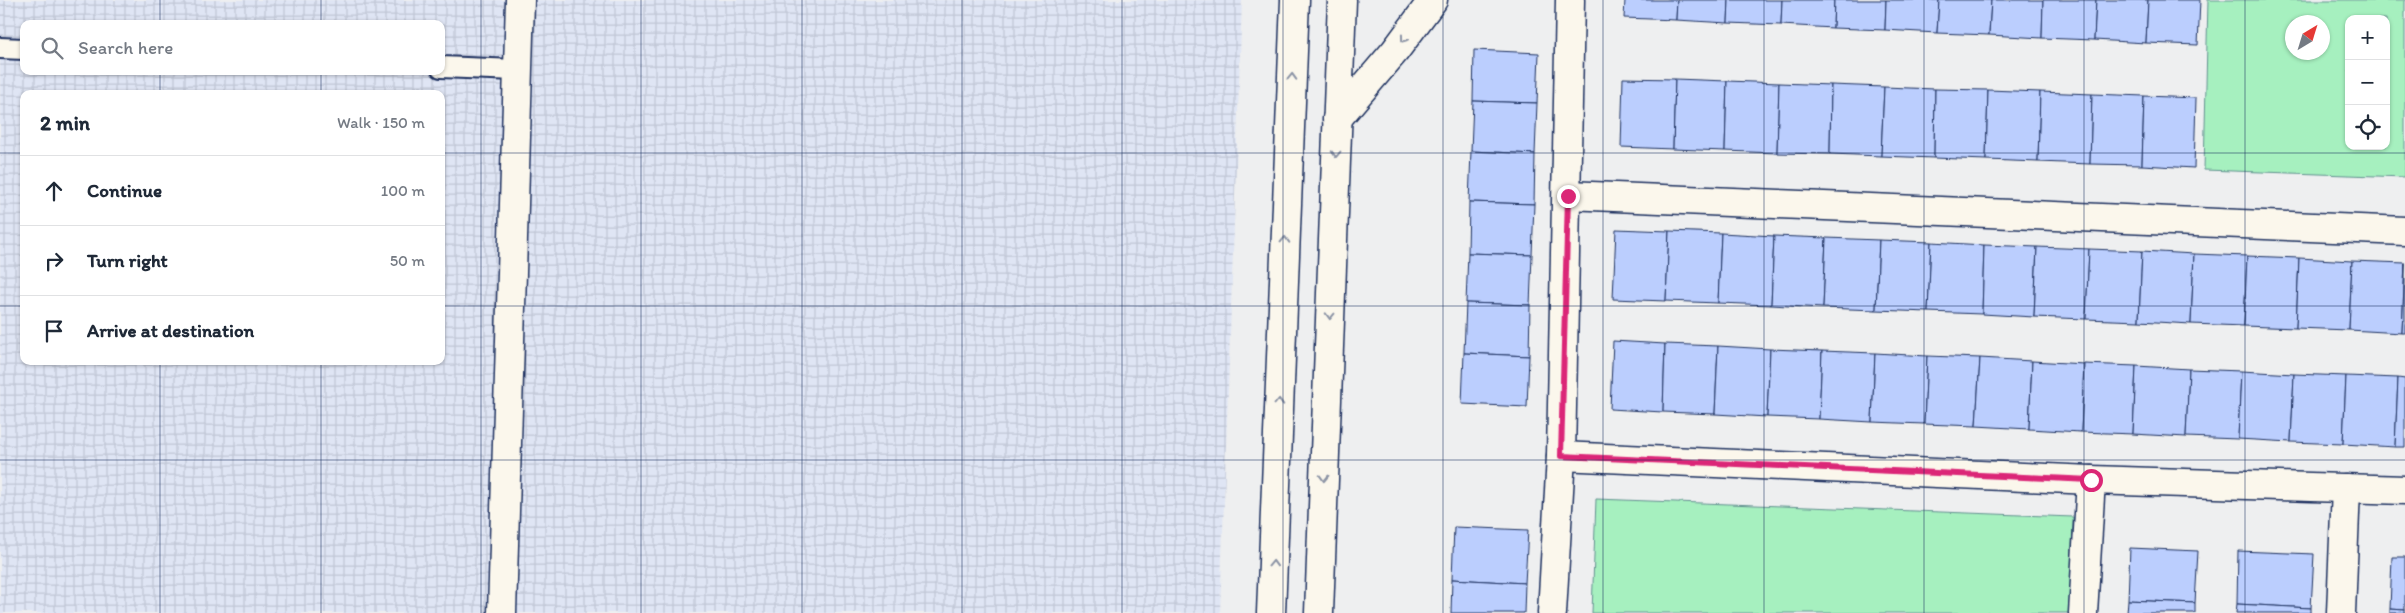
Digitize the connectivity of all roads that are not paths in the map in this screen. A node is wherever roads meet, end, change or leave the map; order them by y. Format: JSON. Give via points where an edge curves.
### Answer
{"nodes":[{"id":1,"x":520,"y":0,"type":"edge"},
{"id":2,"x":1294,"y":0,"type":"edge"},
{"id":3,"x":1342,"y":0,"type":"edge"},
{"id":4,"x":1433,"y":0,"type":"edge"},
{"id":5,"x":1570,"y":0,"type":"edge"},
{"id":6,"x":0,"y":48,"type":"edge"},
{"id":7,"x":20,"y":50,"type":"edge"},
{"id":8,"x":445,"y":67,"type":"edge"},
{"id":9,"x":518,"y":70,"type":"junction"},
{"id":10,"x":1337,"y":119,"type":"junction"},
{"id":11,"x":1568,"y":196,"type":"junction"},
{"id":12,"x":2405,"y":231,"type":"edge"},
{"id":13,"x":1561,"y":456,"type":"junction"},
{"id":14,"x":2091,"y":480,"type":"junction"},
{"id":15,"x":2346,"y":488,"type":"junction"},
{"id":16,"x":2405,"y":490,"type":"edge"},
{"id":17,"x":502,"y":613,"type":"edge"},
{"id":18,"x":1271,"y":613,"type":"edge"},
{"id":19,"x":1319,"y":613,"type":"edge"},
{"id":20,"x":1552,"y":613,"type":"edge"},
{"id":21,"x":2083,"y":613,"type":"edge"},
{"id":22,"x":2341,"y":613,"type":"edge"}],
"edges":[{"from":1,"to":9,"type":"street"},
{"from":18,"to":2,"type":"street","one_way":true},
{"from":3,"to":10,"type":"street"},
{"from":4,"to":10,"type":"street","one_way":true,"via":[[1396,51]]},
{"from":5,"to":11,"type":"street"},
{"from":6,"to":7,"type":"lane"},
{"from":8,"to":9,"type":"lane"},
{"from":9,"to":17,"type":"street"},
{"from":10,"to":19,"type":"street","one_way":true},
{"from":11,"to":12,"type":"street"},
{"from":11,"to":13,"type":"street"},
{"from":13,"to":14,"type":"street"},
{"from":13,"to":20,"type":"street"},
{"from":14,"to":15,"type":"street"},
{"from":14,"to":21,"type":"street"},
{"from":15,"to":16,"type":"street"},
{"from":15,"to":22,"type":"street"}]}
